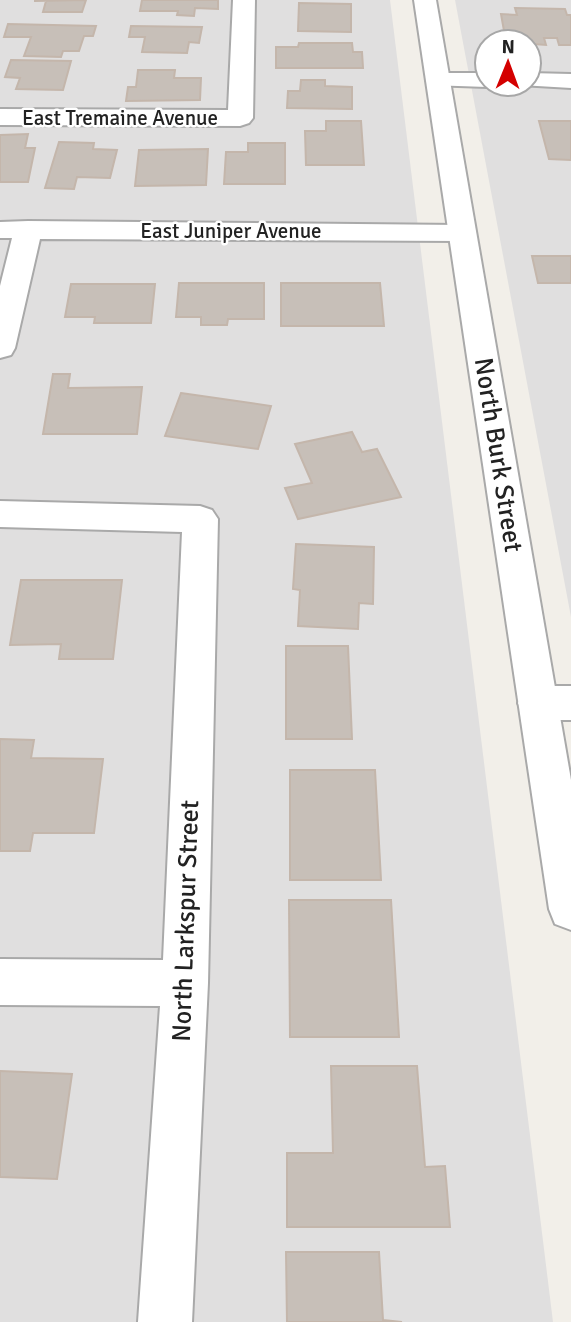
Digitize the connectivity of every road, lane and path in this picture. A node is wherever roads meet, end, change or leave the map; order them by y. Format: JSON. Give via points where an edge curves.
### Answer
{"nodes":[{"id":1,"x":244,"y":0,"type":"edge"},
{"id":2,"x":425,"y":0,"type":"edge"},
{"id":3,"x":438,"y":80,"type":"junction"},
{"id":4,"x":473,"y":80,"type":"edge"},
{"id":5,"x":543,"y":80,"type":"edge"},
{"id":6,"x":571,"y":80,"type":"edge"},
{"id":7,"x":0,"y":117,"type":"edge"},
{"id":8,"x":14,"y":229,"type":"edge"},
{"id":9,"x":461,"y":233,"type":"junction"},
{"id":10,"x":0,"y":348,"type":"edge"},
{"id":11,"x":0,"y":514,"type":"edge"},
{"id":12,"x":555,"y":704,"type":"edge"},
{"id":13,"x":571,"y":909,"type":"edge"},
{"id":14,"x":0,"y":982,"type":"edge"},
{"id":15,"x":184,"y":983,"type":"junction"},
{"id":16,"x":165,"y":1322,"type":"edge"}],
"edges":[{"from":1,"to":7,"type":"street","name":"East Tremaine Avenue","via":[[240,118]]},
{"from":2,"to":3,"type":"street","name":"North Burk Street"},
{"from":3,"to":4,"type":"street"},
{"from":3,"to":9,"type":"street","name":"North Burk Street"},
{"from":5,"to":6,"type":"street"},
{"from":8,"to":9,"type":"street","name":"East Juniper Avenue"},
{"from":8,"to":10,"type":"street"},
{"from":9,"to":12,"type":"street","name":"North Burk Street"},
{"from":11,"to":15,"type":"street","name":"North Larkspur Street","via":[[200,519]]},
{"from":12,"to":13,"type":"street","name":"North Burk Street"},
{"from":14,"to":15,"type":"street"},
{"from":15,"to":16,"type":"street","name":"North Larkspur Street"}]}
